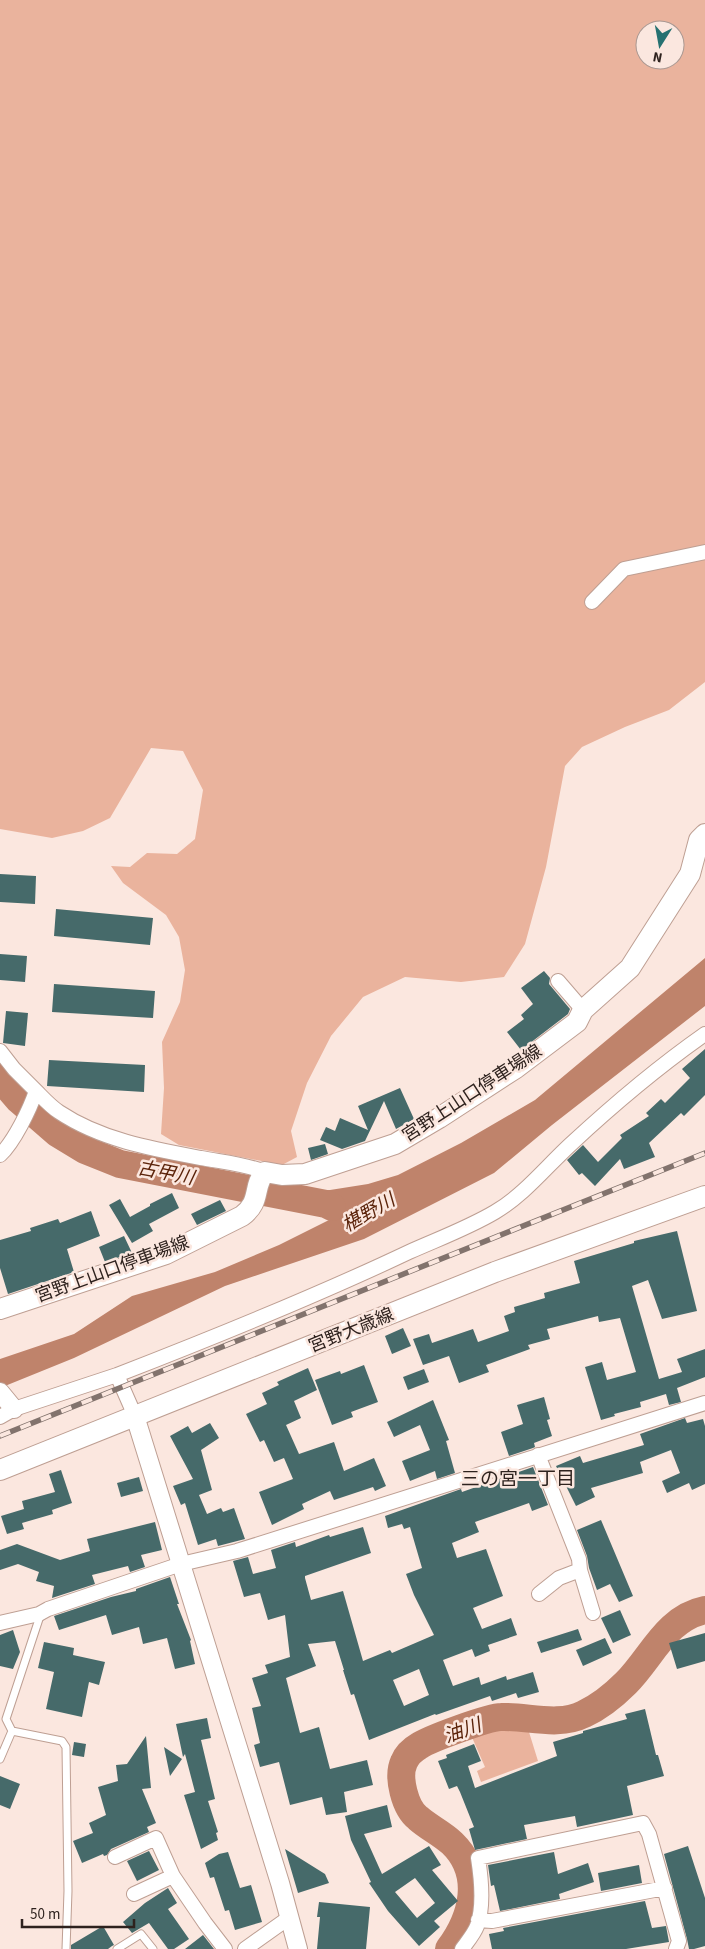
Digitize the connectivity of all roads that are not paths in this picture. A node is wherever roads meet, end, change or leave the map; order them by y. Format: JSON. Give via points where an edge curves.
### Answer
{"nodes":[{"id":1,"x":705,"y":552,"type":"edge"},
{"id":2,"x":592,"y":602,"type":"dead end"},
{"id":3,"x":705,"y":834,"type":"edge"},
{"id":4,"x":558,"y":981,"type":"dead end"},
{"id":5,"x":583,"y":1010,"type":"junction"},
{"id":6,"x":705,"y":1034,"type":"edge"},
{"id":7,"x":0,"y":1051,"type":"edge"},
{"id":8,"x":35,"y":1094,"type":"junction"},
{"id":9,"x":0,"y":1155,"type":"edge"},
{"id":10,"x":263,"y":1175,"type":"junction"},
{"id":11,"x":705,"y":1196,"type":"edge"},
{"id":12,"x":0,"y":1309,"type":"edge"},
{"id":13,"x":117,"y":1375,"type":"junction"},
{"id":14,"x":705,"y":1403,"type":"edge"},
{"id":15,"x":6,"y":1405,"type":"edge"},
{"id":16,"x":135,"y":1416,"type":"junction"},
{"id":17,"x":538,"y":1455,"type":"junction"},
{"id":18,"x":0,"y":1470,"type":"edge"},
{"id":19,"x":181,"y":1564,"type":"junction"},
{"id":20,"x":580,"y":1570,"type":"junction"},
{"id":21,"x":539,"y":1594,"type":"dead end"},
{"id":22,"x":41,"y":1612,"type":"junction"},
{"id":23,"x":593,"y":1613,"type":"dead end"},
{"id":24,"x":0,"y":1623,"type":"edge"},
{"id":25,"x":12,"y":1731,"type":"junction"},
{"id":26,"x":0,"y":1759,"type":"edge"},
{"id":27,"x":116,"y":1857,"type":"dead end"},
{"id":28,"x":173,"y":1876,"type":"junction"},
{"id":29,"x":664,"y":1888,"type":"junction"},
{"id":30,"x":134,"y":1894,"type":"dead end"},
{"id":31,"x":290,"y":1917,"type":"junction"},
{"id":32,"x":478,"y":1920,"type":"junction"},
{"id":33,"x":66,"y":1949,"type":"edge"},
{"id":34,"x":117,"y":1949,"type":"edge"},
{"id":35,"x":153,"y":1949,"type":"edge"},
{"id":36,"x":225,"y":1949,"type":"edge"},
{"id":37,"x":245,"y":1949,"type":"edge"},
{"id":38,"x":298,"y":1949,"type":"edge"},
{"id":39,"x":462,"y":1949,"type":"edge"},
{"id":40,"x":676,"y":1949,"type":"edge"}],
"edges":[{"from":1,"to":2,"type":"street","via":[[624,569]]},
{"from":3,"to":5,"type":"main road","name":"宮野上山口停車場線","via":[[699,840],[690,874],[630,968]]},
{"from":4,"to":5,"type":"street"},
{"from":5,"to":10,"type":"main road","name":"宮野上山口停車場線","via":[[577,1022],[516,1068],[395,1144],[305,1174]]},
{"from":6,"to":13,"type":"street","via":[[676,1054],[570,1145],[533,1183],[495,1212],[372,1270]]},
{"from":7,"to":8,"type":"street"},
{"from":8,"to":9,"type":"street","via":[[6,1150]]},
{"from":8,"to":10,"type":"street","via":[[74,1122],[106,1136],[156,1150],[229,1163]]},
{"from":10,"to":12,"type":"main road","name":"宮野上山口停車場線","via":[[255,1202],[242,1216],[166,1254]]},
{"from":11,"to":16,"type":"main road","name":"宮野大歳線","via":[[495,1272]]},
{"from":13,"to":15,"type":"street"},
{"from":13,"to":16,"type":"street"},
{"from":14,"to":17,"type":"street"},
{"from":16,"to":18,"type":"main road","name":"宮野大歳線"},
{"from":16,"to":19,"type":"street"},
{"from":17,"to":19,"type":"street","via":[[237,1551]]},
{"from":17,"to":20,"type":"street","via":[[579,1559]]},
{"from":19,"to":22,"type":"street"},
{"from":19,"to":31,"type":"street"},
{"from":20,"to":21,"type":"street","via":[[559,1578]]},
{"from":20,"to":23,"type":"street"},
{"from":22,"to":24,"type":"street"},
{"from":22,"to":25,"type":"lane","via":[[6,1719]]},
{"from":25,"to":26,"type":"lane"},
{"from":25,"to":33,"type":"lane","via":[[62,1741],[66,1747]]},
{"from":27,"to":28,"type":"street","via":[[156,1838]]},
{"from":28,"to":30,"type":"street"},
{"from":28,"to":36,"type":"street"},
{"from":29,"to":32,"type":"street","via":[[492,1921]]},
{"from":29,"to":32,"type":"street","via":[[643,1823],[478,1858]]},
{"from":29,"to":40,"type":"street","via":[[680,1941]]},
{"from":31,"to":37,"type":"street"},
{"from":31,"to":38,"type":"street"},
{"from":32,"to":39,"type":"street"},
{"from":34,"to":35,"type":"lane","via":[[141,1934]]}]}
